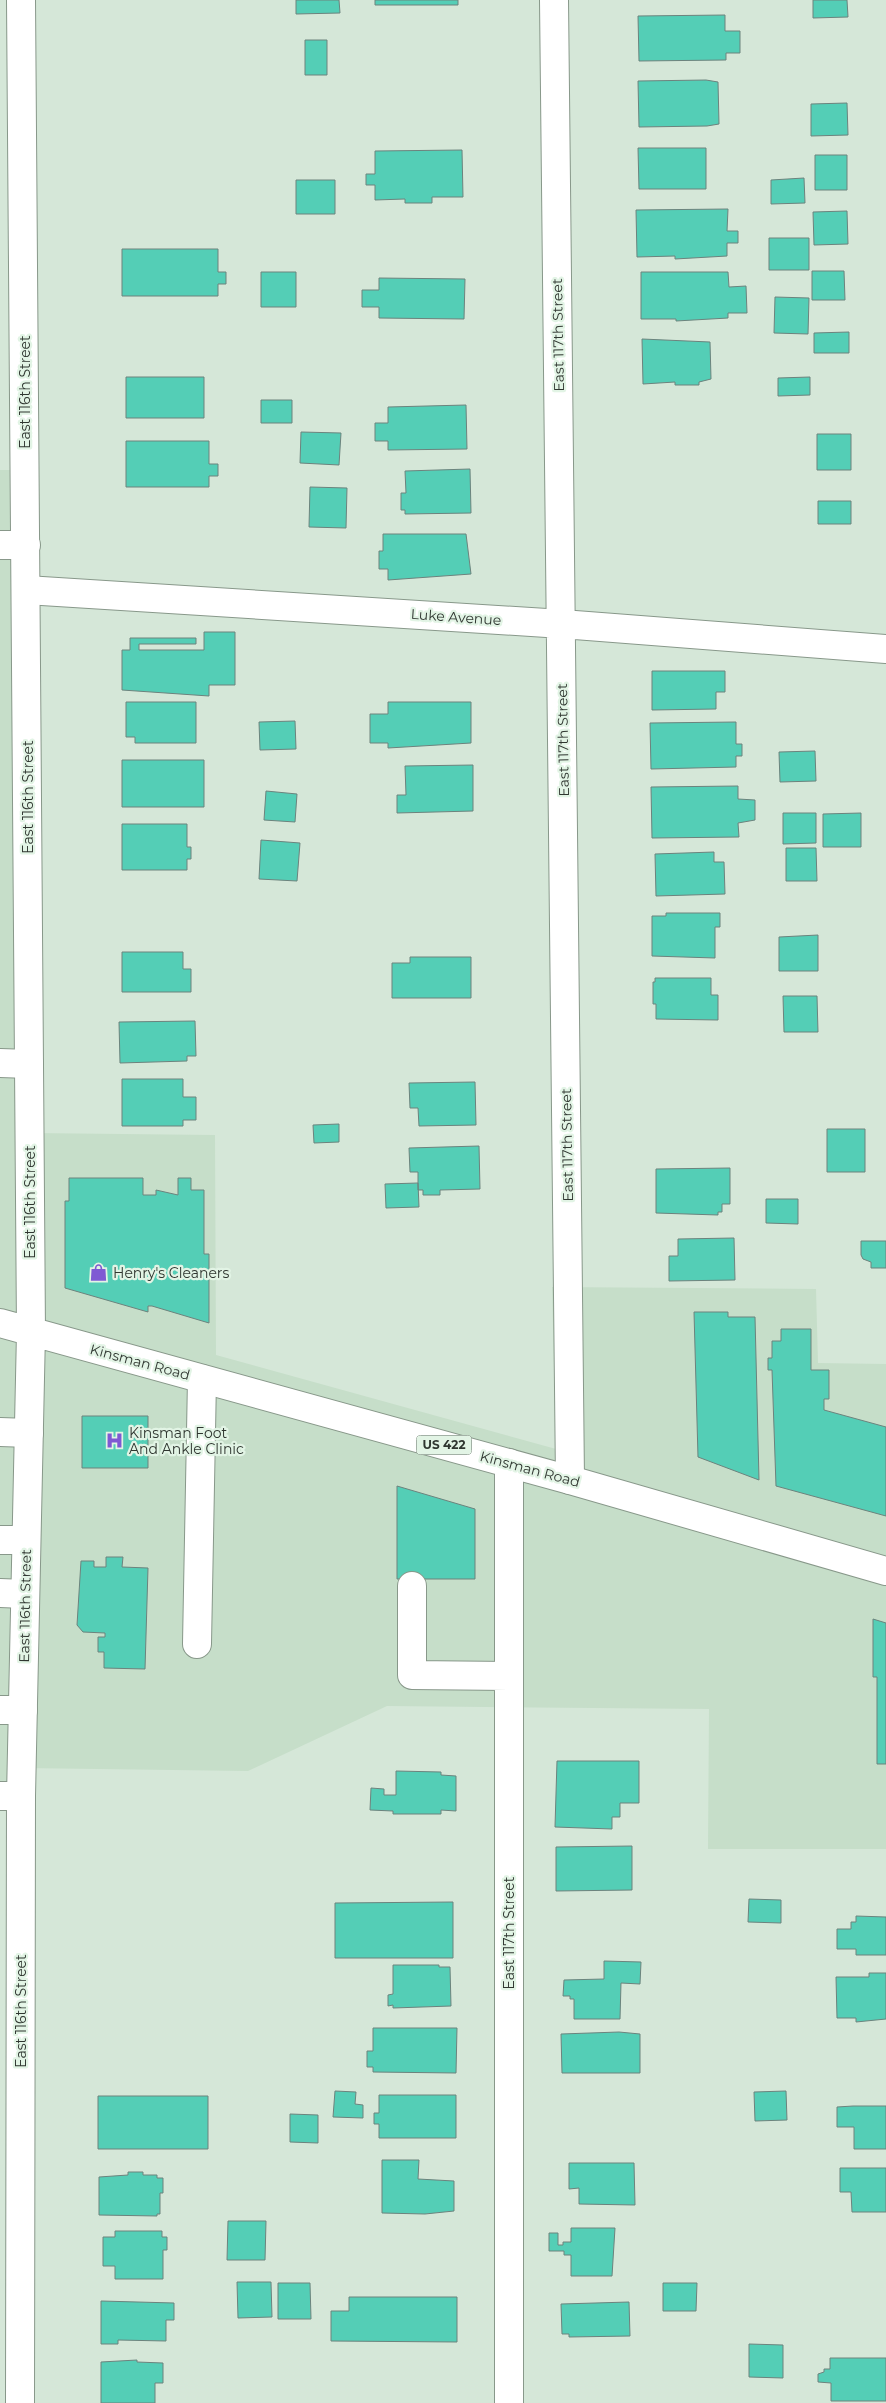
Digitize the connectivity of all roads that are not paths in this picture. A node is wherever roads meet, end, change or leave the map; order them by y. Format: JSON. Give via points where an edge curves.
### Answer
{"nodes":[{"id":1,"x":21,"y":0,"type":"edge"},
{"id":2,"x":554,"y":0,"type":"edge"},
{"id":3,"x":13,"y":545,"type":"edge"},
{"id":4,"x":26,"y":590,"type":"junction"},
{"id":5,"x":562,"y":624,"type":"junction"},
{"id":6,"x":886,"y":649,"type":"edge"},
{"id":7,"x":0,"y":1062,"type":"edge"},
{"id":8,"x":29,"y":1064,"type":"junction"},
{"id":9,"x":0,"y":1323,"type":"edge"},
{"id":10,"x":31,"y":1332,"type":"junction"},
{"id":11,"x":202,"y":1379,"type":"junction"},
{"id":12,"x":0,"y":1432,"type":"edge"},
{"id":13,"x":29,"y":1433,"type":"junction"},
{"id":14,"x":509,"y":1463,"type":"junction"},
{"id":15,"x":570,"y":1480,"type":"junction"},
{"id":16,"x":13,"y":1540,"type":"edge"},
{"id":17,"x":886,"y":1571,"type":"edge"},
{"id":18,"x":412,"y":1586,"type":"dead end"},
{"id":19,"x":13,"y":1594,"type":"edge"},
{"id":20,"x":197,"y":1644,"type":"dead end"},
{"id":21,"x":509,"y":1676,"type":"junction"},
{"id":22,"x":11,"y":1710,"type":"edge"},
{"id":23,"x":10,"y":1796,"type":"edge"},
{"id":24,"x":20,"y":2403,"type":"edge"},
{"id":25,"x":509,"y":2403,"type":"edge"}],
"edges":[{"from":1,"to":3,"type":"main road","name":"East 116th Street"},
{"from":2,"to":5,"type":"main road","name":"East 117th Street"},
{"from":3,"to":4,"type":"main road","name":"East 116th Street"},
{"from":4,"to":5,"type":"main road","name":"Luke Avenue"},
{"from":4,"to":8,"type":"main road","name":"East 116th Street"},
{"from":5,"to":6,"type":"main road","name":"Luke Avenue"},
{"from":5,"to":15,"type":"main road","name":"East 117th Street"},
{"from":7,"to":8,"type":"main road"},
{"from":8,"to":10,"type":"main road","name":"East 116th Street"},
{"from":9,"to":10,"type":"main road","name":"Kinsman Road","number":"US 422"},
{"from":10,"to":11,"type":"main road","name":"Kinsman Road","number":"US 422"},
{"from":10,"to":13,"type":"main road","name":"East 116th Street"},
{"from":11,"to":14,"type":"main road","name":"Kinsman Road","number":"US 422"},
{"from":11,"to":20,"type":"main road"},
{"from":12,"to":13,"type":"main road"},
{"from":13,"to":16,"type":"main road","name":"East 116th Street"},
{"from":14,"to":15,"type":"main road","name":"Kinsman Road","number":"US 422"},
{"from":14,"to":21,"type":"main road","name":"East 117th Street"},
{"from":15,"to":17,"type":"main road","name":"Kinsman Road","number":"US 422"},
{"from":16,"to":19,"type":"main road","name":"East 116th Street"},
{"from":18,"to":21,"type":"main road","via":[[412,1675]]},
{"from":19,"to":22,"type":"main road","name":"East 116th Street"},
{"from":21,"to":25,"type":"main road","name":"East 117th Street"},
{"from":22,"to":23,"type":"main road","name":"East 116th Street"},
{"from":23,"to":24,"type":"main road","name":"East 116th Street"}]}
